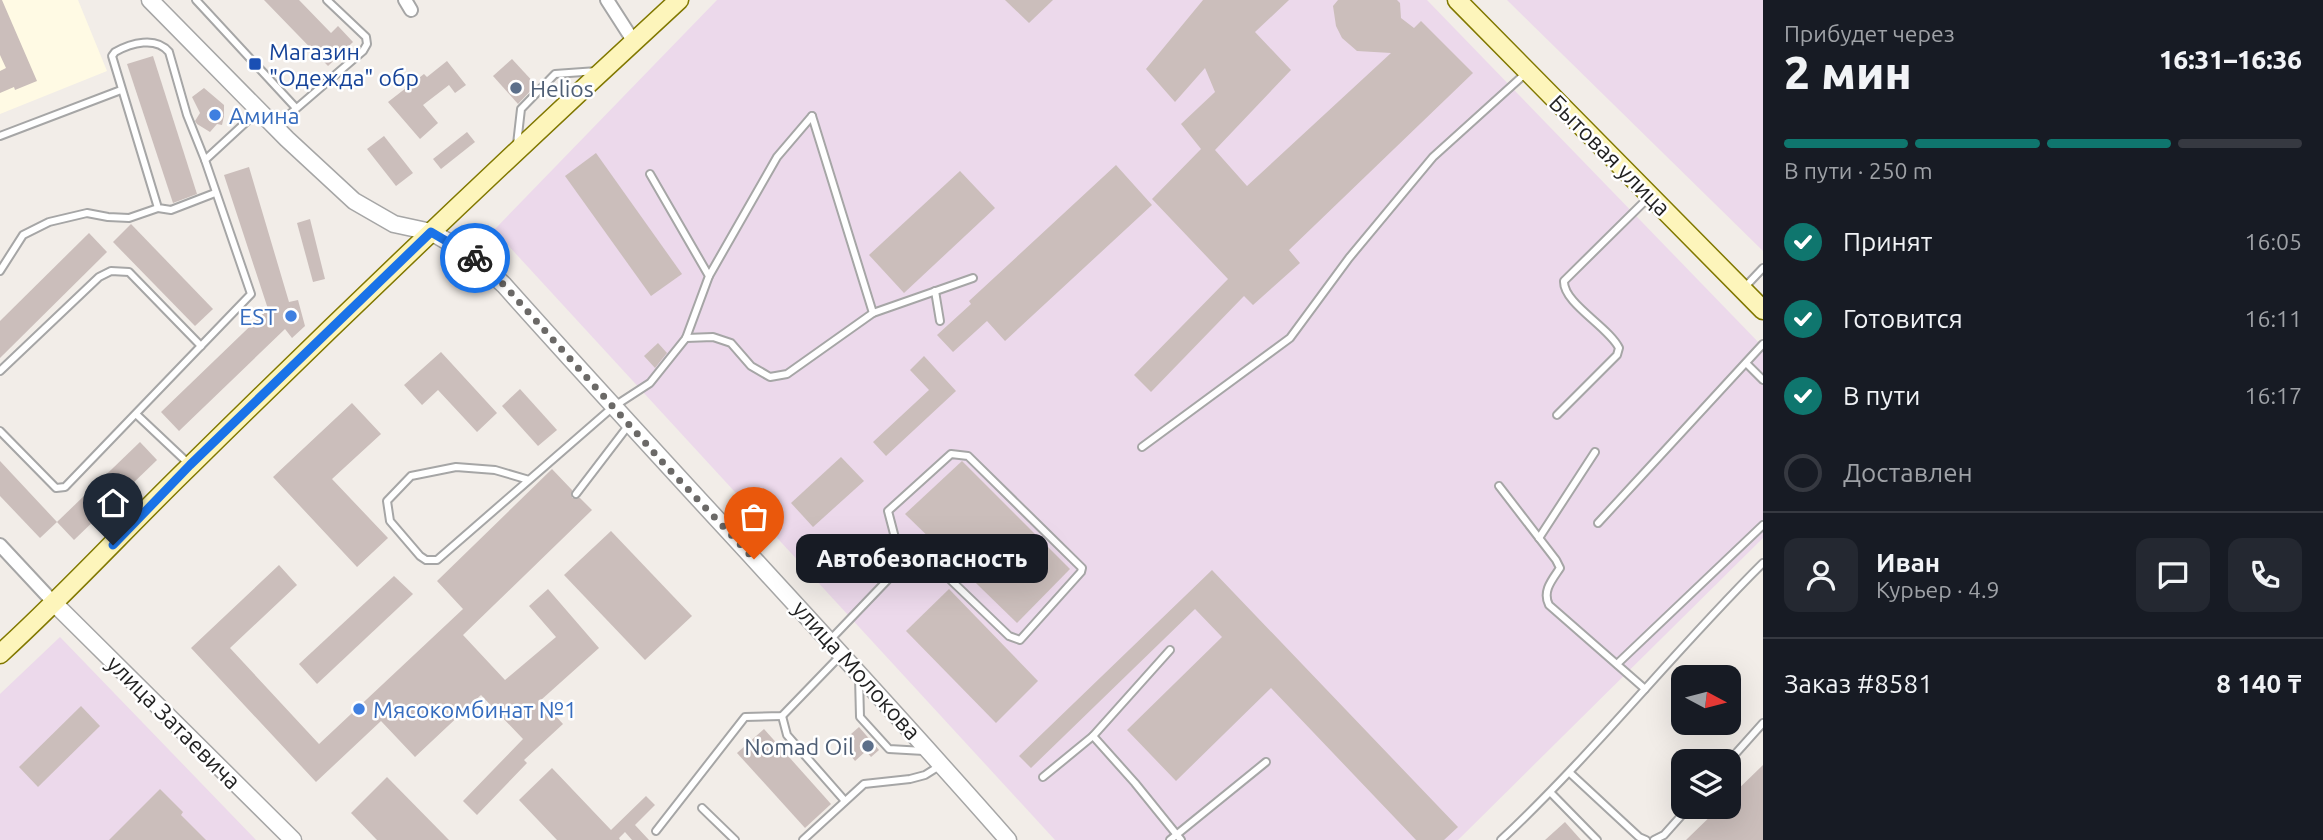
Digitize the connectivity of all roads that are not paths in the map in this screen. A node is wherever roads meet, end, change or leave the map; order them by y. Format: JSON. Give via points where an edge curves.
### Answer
{"nodes":[{"id":1,"x":150,"y":0,"type":"edge"},
{"id":2,"x":196,"y":0,"type":"edge"},
{"id":3,"x":327,"y":0,"type":"edge"},
{"id":4,"x":607,"y":0,"type":"edge"},
{"id":5,"x":679,"y":0,"type":"edge"},
{"id":6,"x":1457,"y":0,"type":"edge"},
{"id":7,"x":634,"y":41,"type":"junction"},
{"id":8,"x":602,"y":71,"type":"junction"},
{"id":9,"x":1527,"y":72,"type":"junction"},
{"id":10,"x":121,"y":90,"type":"junction"},
{"id":11,"x":296,"y":108,"type":"junction"},
{"id":12,"x":258,"y":111,"type":"junction"},
{"id":13,"x":275,"y":127,"type":"junction"},
{"id":14,"x":0,"y":136,"type":"edge"},
{"id":15,"x":516,"y":153,"type":"junction"},
{"id":16,"x":205,"y":160,"type":"junction"},
{"id":17,"x":650,"y":174,"type":"dead end"},
{"id":18,"x":215,"y":193,"type":"junction"},
{"id":19,"x":1650,"y":196,"type":"junction"},
{"id":20,"x":158,"y":208,"type":"junction"},
{"id":21,"x":431,"y":232,"type":"junction"},
{"id":22,"x":1763,"y":268,"type":"edge"},
{"id":23,"x":0,"y":271,"type":"edge"},
{"id":24,"x":709,"y":276,"type":"junction"},
{"id":25,"x":973,"y":278,"type":"dead end"},
{"id":26,"x":1742,"y":290,"type":"junction"},
{"id":27,"x":935,"y":291,"type":"junction"},
{"id":28,"x":1763,"y":310,"type":"edge"},
{"id":29,"x":873,"y":313,"type":"junction"},
{"id":30,"x":940,"y":321,"type":"dead end"},
{"id":31,"x":686,"y":338,"type":"junction"},
{"id":32,"x":1763,"y":344,"type":"edge"},
{"id":33,"x":201,"y":346,"type":"junction"},
{"id":34,"x":1746,"y":363,"type":"junction"},
{"id":35,"x":0,"y":371,"type":"edge"},
{"id":36,"x":1763,"y":380,"type":"edge"},
{"id":37,"x":613,"y":407,"type":"junction"},
{"id":38,"x":137,"y":415,"type":"junction"},
{"id":39,"x":1557,"y":415,"type":"dead end"},
{"id":40,"x":629,"y":425,"type":"junction"},
{"id":41,"x":0,"y":431,"type":"edge"},
{"id":42,"x":1142,"y":447,"type":"dead end"},
{"id":43,"x":1595,"y":452,"type":"dead end"},
{"id":44,"x":190,"y":465,"type":"junction"},
{"id":45,"x":529,"y":480,"type":"junction"},
{"id":46,"x":1499,"y":486,"type":"dead end"},
{"id":47,"x":576,"y":494,"type":"dead end"},
{"id":48,"x":1598,"y":523,"type":"dead end"},
{"id":49,"x":1763,"y":525,"type":"edge"},
{"id":50,"x":1539,"y":538,"type":"junction"},
{"id":51,"x":0,"y":545,"type":"edge"},
{"id":52,"x":1763,"y":563,"type":"edge"},
{"id":53,"x":899,"y":568,"type":"junction"},
{"id":54,"x":55,"y":604,"type":"junction"},
{"id":55,"x":830,"y":640,"type":"junction"},
{"id":56,"x":1170,"y":650,"type":"dead end"},
{"id":57,"x":0,"y":654,"type":"edge"},
{"id":58,"x":843,"y":654,"type":"junction"},
{"id":59,"x":1617,"y":664,"type":"junction"},
{"id":60,"x":859,"y":672,"type":"junction"},
{"id":61,"x":1645,"y":689,"type":"junction"},
{"id":62,"x":782,"y":716,"type":"junction"},
{"id":63,"x":1763,"y":723,"type":"edge"},
{"id":64,"x":1093,"y":736,"type":"junction"},
{"id":65,"x":1740,"y":749,"type":"edge"},
{"id":66,"x":931,"y":752,"type":"junction"},
{"id":67,"x":1266,"y":762,"type":"dead end"},
{"id":68,"x":942,"y":765,"type":"junction"},
{"id":69,"x":1570,"y":772,"type":"junction"},
{"id":70,"x":1043,"y":777,"type":"dead end"},
{"id":71,"x":1551,"y":793,"type":"junction"},
{"id":72,"x":845,"y":801,"type":"junction"},
{"id":73,"x":702,"y":808,"type":"dead end"},
{"id":74,"x":1678,"y":819,"type":"edge"},
{"id":75,"x":656,"y":831,"type":"dead end"},
{"id":76,"x":1178,"y":837,"type":"edge"},
{"id":77,"x":1002,"y":838,"type":"edge"},
{"id":78,"x":293,"y":840,"type":"edge"},
{"id":79,"x":734,"y":840,"type":"edge"},
{"id":80,"x":803,"y":840,"type":"edge"},
{"id":81,"x":1170,"y":840,"type":"edge"},
{"id":82,"x":1501,"y":840,"type":"edge"},
{"id":83,"x":1597,"y":840,"type":"edge"},
{"id":84,"x":1646,"y":840,"type":"edge"},
{"id":85,"x":1654,"y":840,"type":"edge"}],
"edges":[{"from":1,"to":12,"type":"street","name":"улица Молокова"},
{"from":2,"to":11,"type":"lane"},
{"from":3,"to":11,"type":"lane","via":[[368,44]]},
{"from":4,"to":7,"type":"street"},
{"from":5,"to":7,"type":"main road"},
{"from":6,"to":9,"type":"main road","name":"Бытовая улица"},
{"from":7,"to":8,"type":"main road"},
{"from":8,"to":15,"type":"main road"},
{"from":8,"to":15,"type":"lane","via":[[555,74],[521,110]]},
{"from":9,"to":19,"type":"main road","name":"Бытовая улица"},
{"from":9,"to":42,"type":"lane","via":[[1433,157],[1290,338]]},
{"from":10,"to":14,"type":"lane"},
{"from":10,"to":16,"type":"lane","via":[[112,56],[115,52],[152,41],[164,46]]},
{"from":10,"to":20,"type":"lane"},
{"from":11,"to":13,"type":"lane"},
{"from":12,"to":13,"type":"street","name":"улица Молокова"},
{"from":12,"to":16,"type":"lane"},
{"from":13,"to":21,"type":"street","name":"улица Молокова","via":[[354,201],[394,224]]},
{"from":15,"to":21,"type":"main road"},
{"from":16,"to":18,"type":"lane"},
{"from":17,"to":24,"type":"lane"},
{"from":18,"to":20,"type":"lane","via":[[171,211]]},
{"from":18,"to":33,"type":"lane","via":[[251,293]]},
{"from":19,"to":26,"type":"main road","name":"Бытовая улица"},
{"from":19,"to":39,"type":"lane","via":[[1564,281],[1574,301],[1619,348]]},
{"from":20,"to":23,"type":"lane","via":[[130,218],[87,213],[49,222],[23,235]]},
{"from":21,"to":37,"type":"street","name":"улица Молокова","via":[[471,255],[504,285]]},
{"from":21,"to":44,"type":"main road"},
{"from":22,"to":26,"type":"lane"},
{"from":24,"to":29,"type":"lane","via":[[776,157],[812,116]]},
{"from":24,"to":31,"type":"lane"},
{"from":25,"to":27,"type":"lane"},
{"from":26,"to":28,"type":"main road","name":"Бытовая улица"},
{"from":27,"to":29,"type":"lane"},
{"from":27,"to":30,"type":"lane"},
{"from":29,"to":31,"type":"lane","via":[[787,374],[770,377],[751,366],[731,343],[713,337]]},
{"from":31,"to":37,"type":"lane","via":[[650,383]]},
{"from":32,"to":34,"type":"lane"},
{"from":33,"to":35,"type":"lane","via":[[129,272],[111,271],[99,277]]},
{"from":33,"to":38,"type":"lane"},
{"from":34,"to":36,"type":"lane"},
{"from":34,"to":48,"type":"lane"},
{"from":37,"to":40,"type":"street","name":"улица Молокова"},
{"from":37,"to":45,"type":"lane"},
{"from":38,"to":41,"type":"lane","via":[[61,488],[55,488]]},
{"from":38,"to":44,"type":"lane"},
{"from":40,"to":47,"type":"lane"},
{"from":40,"to":55,"type":"street","name":"улица Молокова"},
{"from":43,"to":50,"type":"lane"},
{"from":44,"to":54,"type":"main road"},
{"from":45,"to":45,"type":"lane","via":[[495,470],[456,467],[411,477],[387,501],[390,521],[420,556],[437,560]]},
{"from":46,"to":50,"type":"lane"},
{"from":49,"to":59,"type":"lane"},
{"from":50,"to":59,"type":"lane","via":[[1560,568],[1547,589],[1549,606]]},
{"from":51,"to":54,"type":"street"},
{"from":52,"to":61,"type":"lane"},
{"from":53,"to":53,"type":"lane","via":[[888,510],[951,454],[968,456],[1082,568],[1016,640],[933,563]]},
{"from":53,"to":55,"type":"lane"},
{"from":54,"to":57,"type":"main road"},
{"from":54,"to":78,"type":"street","name":"улица Затаевича"},
{"from":55,"to":58,"type":"street","name":"улица Молокова"},
{"from":56,"to":64,"type":"lane"},
{"from":58,"to":60,"type":"street","name":"улица Молокова"},
{"from":58,"to":62,"type":"lane"},
{"from":59,"to":61,"type":"lane"},
{"from":60,"to":66,"type":"street","name":"улица Молокова"},
{"from":60,"to":66,"type":"lane","via":[[860,718],[889,749]]},
{"from":61,"to":69,"type":"lane"},
{"from":62,"to":72,"type":"lane","via":[[787,735]]},
{"from":62,"to":75,"type":"lane","via":[[745,717]]},
{"from":63,"to":65,"type":"lane"},
{"from":64,"to":70,"type":"lane"},
{"from":64,"to":76,"type":"lane"},
{"from":66,"to":68,"type":"street","name":"улица Молокова"},
{"from":67,"to":76,"type":"lane"},
{"from":68,"to":72,"type":"lane","via":[[910,779],[864,783]]},
{"from":68,"to":77,"type":"street","name":"улица Молокова"},
{"from":69,"to":71,"type":"lane"},
{"from":69,"to":84,"type":"lane"},
{"from":71,"to":82,"type":"lane"},
{"from":71,"to":83,"type":"lane"},
{"from":72,"to":80,"type":"lane"},
{"from":73,"to":79,"type":"lane"},
{"from":74,"to":85,"type":"lane"},
{"from":76,"to":81,"type":"lane"}]}
